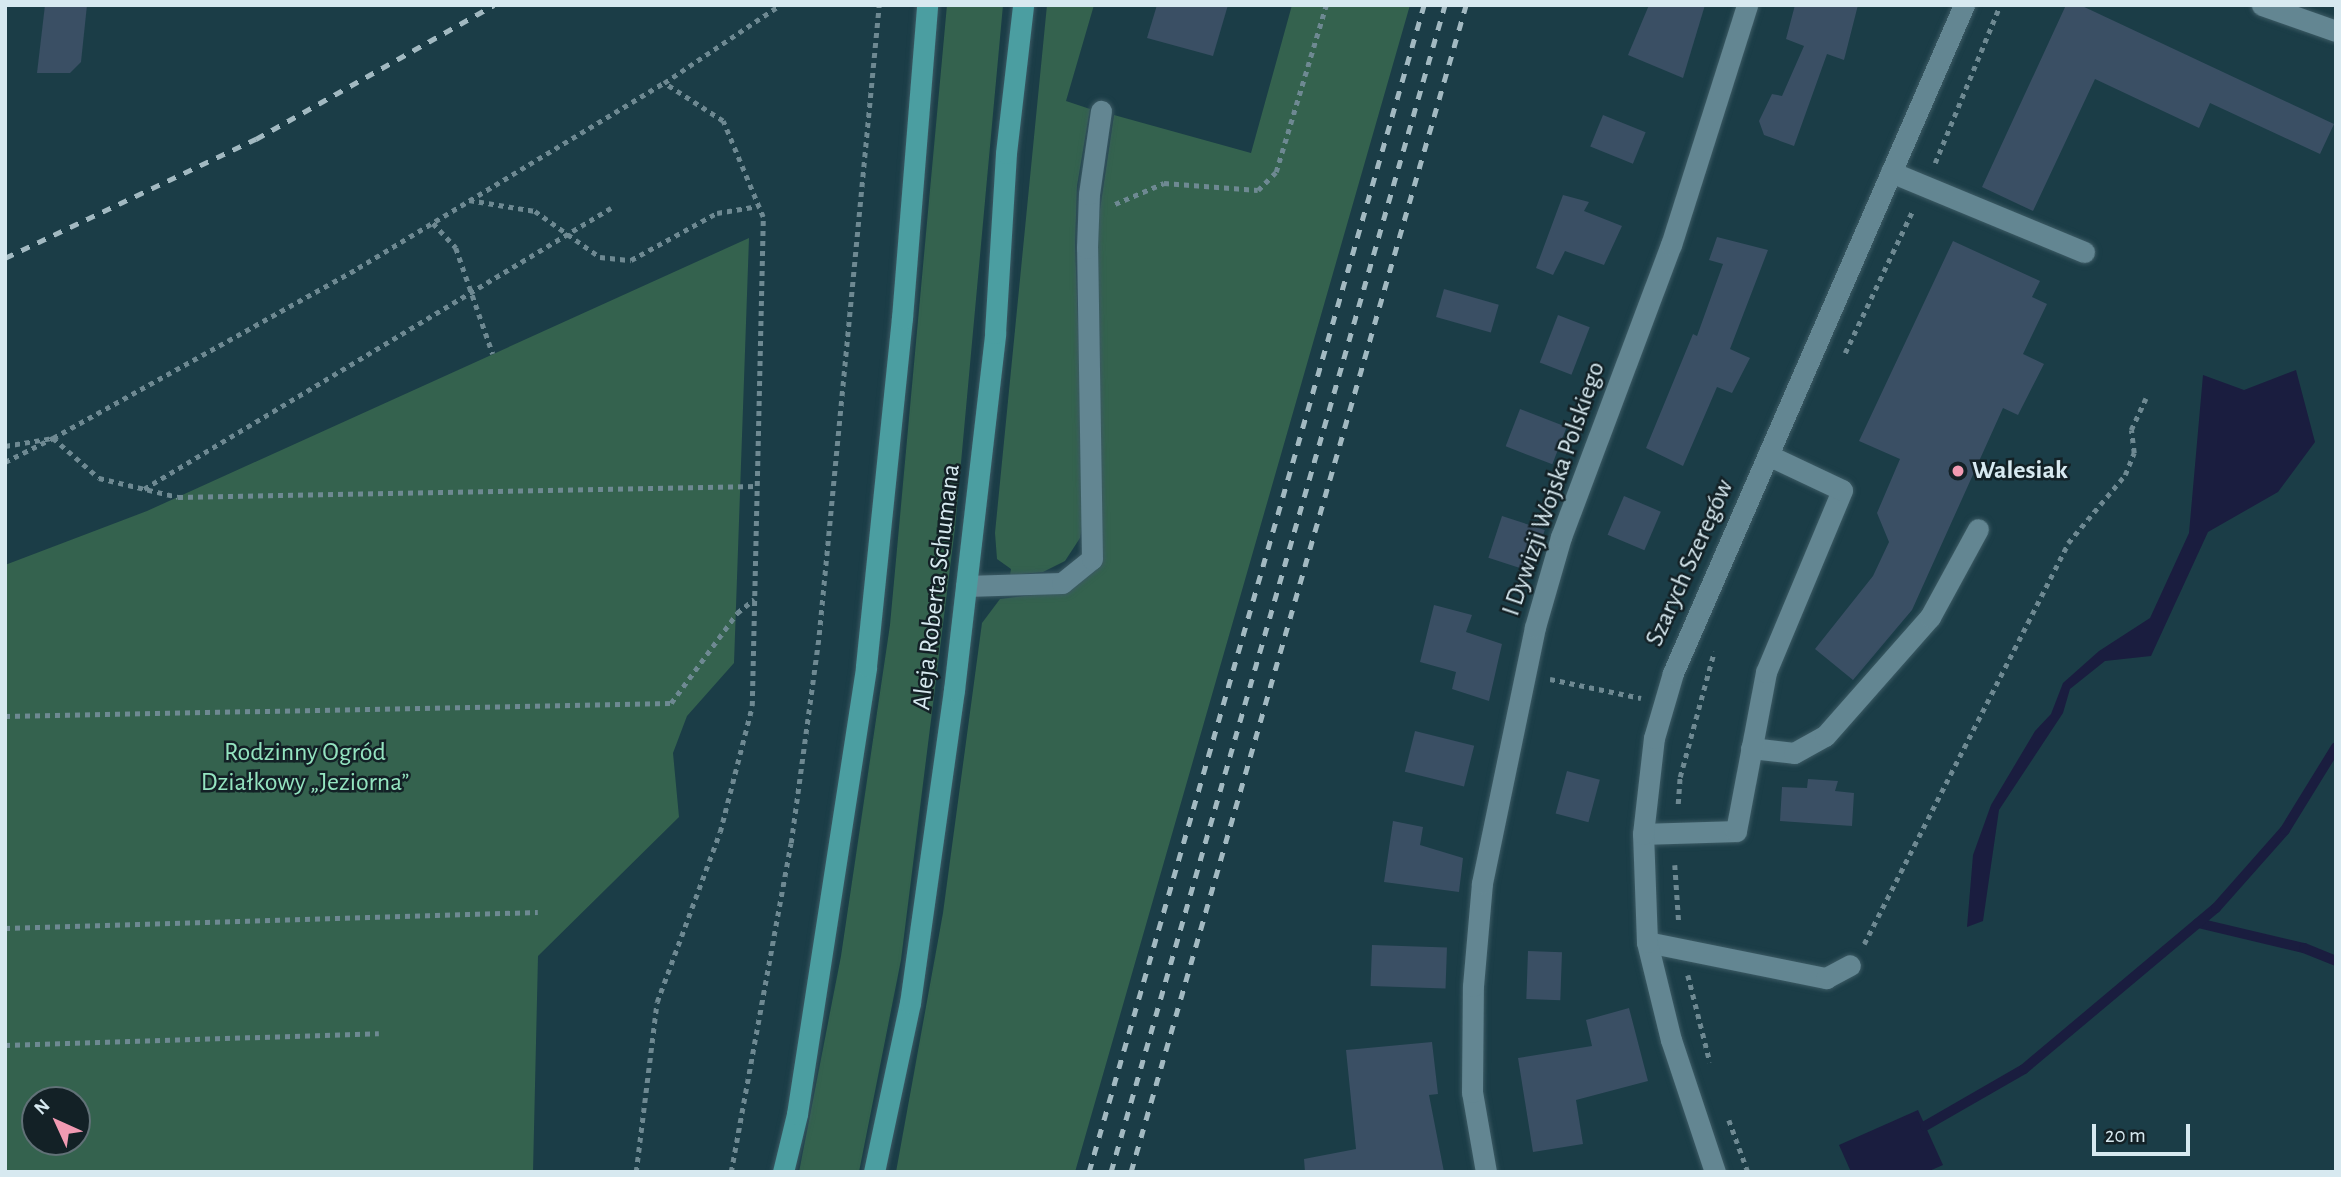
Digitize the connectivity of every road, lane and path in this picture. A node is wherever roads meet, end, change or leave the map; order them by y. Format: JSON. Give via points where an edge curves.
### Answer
{"nodes":[{"id":1,"x":780,"y":5,"type":"edge"},
{"id":2,"x":879,"y":5,"type":"edge"},
{"id":3,"x":927,"y":5,"type":"edge"},
{"id":4,"x":1023,"y":5,"type":"edge"},
{"id":5,"x":1326,"y":5,"type":"edge"},
{"id":6,"x":1747,"y":5,"type":"edge"},
{"id":7,"x":1964,"y":5,"type":"edge"},
{"id":8,"x":2000,"y":5,"type":"edge"},
{"id":9,"x":2262,"y":5,"type":"edge"},
{"id":10,"x":2336,"y":31,"type":"edge"},
{"id":11,"x":664,"y":83,"type":"junction"},
{"id":12,"x":1101,"y":111,"type":"dead end"},
{"id":13,"x":1891,"y":172,"type":"junction"},
{"id":14,"x":1931,"y":172,"type":"dead end"},
{"id":15,"x":1919,"y":196,"type":"dead end"},
{"id":16,"x":469,"y":200,"type":"junction"},
{"id":17,"x":758,"y":206,"type":"junction"},
{"id":18,"x":1110,"y":207,"type":"dead end"},
{"id":19,"x":611,"y":208,"type":"dead end"},
{"id":20,"x":433,"y":223,"type":"junction"},
{"id":21,"x":568,"y":234,"type":"junction"},
{"id":22,"x":2084,"y":252,"type":"dead end"},
{"id":23,"x":472,"y":292,"type":"junction"},
{"id":24,"x":493,"y":354,"type":"dead end"},
{"id":25,"x":1844,"y":356,"type":"dead end"},
{"id":26,"x":2146,"y":398,"type":"dead end"},
{"id":27,"x":53,"y":438,"type":"junction"},
{"id":28,"x":5,"y":446,"type":"edge"},
{"id":29,"x":1768,"y":456,"type":"junction"},
{"id":30,"x":5,"y":462,"type":"edge"},
{"id":31,"x":757,"y":486,"type":"junction"},
{"id":32,"x":144,"y":489,"type":"junction"},
{"id":33,"x":1978,"y":529,"type":"dead end"},
{"id":34,"x":966,"y":586,"type":"junction"},
{"id":35,"x":755,"y":598,"type":"junction"},
{"id":36,"x":1714,"y":650,"type":"dead end"},
{"id":37,"x":1525,"y":674,"type":"junction"},
{"id":38,"x":1664,"y":703,"type":"junction"},
{"id":39,"x":5,"y":716,"type":"edge"},
{"id":40,"x":1751,"y":748,"type":"junction"},
{"id":41,"x":1678,"y":804,"type":"dead end"},
{"id":42,"x":1643,"y":834,"type":"junction"},
{"id":43,"x":1675,"y":865,"type":"dead end"},
{"id":44,"x":538,"y":912,"type":"dead end"},
{"id":45,"x":5,"y":928,"type":"edge"},
{"id":46,"x":1680,"y":932,"type":"dead end"},
{"id":47,"x":1647,"y":942,"type":"junction"},
{"id":48,"x":1686,"y":964,"type":"dead end"},
{"id":49,"x":1850,"y":965,"type":"joint"},
{"id":50,"x":379,"y":1033,"type":"dead end"},
{"id":51,"x":5,"y":1045,"type":"edge"},
{"id":52,"x":1713,"y":1074,"type":"dead end"},
{"id":53,"x":1726,"y":1111,"type":"dead end"},
{"id":54,"x":636,"y":1172,"type":"edge"},
{"id":55,"x":731,"y":1172,"type":"edge"},
{"id":56,"x":783,"y":1172,"type":"edge"},
{"id":57,"x":874,"y":1172,"type":"edge"},
{"id":58,"x":1486,"y":1172,"type":"edge"},
{"id":59,"x":1715,"y":1172,"type":"edge"},
{"id":60,"x":1748,"y":1172,"type":"edge"}],
"edges":[{"from":1,"to":11,"type":"path"},
{"from":2,"to":55,"type":"path","via":[[819,635],[791,843]]},
{"from":3,"to":56,"type":"main road","via":[[902,317],[866,666],[797,1114]]},
{"from":4,"to":34,"type":"main road","name":"Aleja Roberta Schumana","via":[[1006,153],[995,332]]},
{"from":5,"to":18,"type":"path","via":[[1276,172],[1258,190],[1164,183]]},
{"from":6,"to":37,"type":"street","name":"I Dywizji Wojska Polskiego","via":[[1671,245],[1561,537]]},
{"from":7,"to":13,"type":"street","name":"Szarych Szeregów"},
{"from":8,"to":14,"type":"path"},
{"from":9,"to":10,"type":"street"},
{"from":11,"to":16,"type":"path"},
{"from":11,"to":17,"type":"path","via":[[723,121]]},
{"from":12,"to":34,"type":"street","via":[[1087,248],[1095,526],[1092,559],[1062,583]]},
{"from":13,"to":22,"type":"street"},
{"from":13,"to":29,"type":"street","name":"Szarych Szeregów"},
{"from":15,"to":25,"type":"path"},
{"from":16,"to":20,"type":"path"},
{"from":16,"to":21,"type":"path","via":[[535,211]]},
{"from":17,"to":21,"type":"path","via":[[717,213],[631,260],[600,257]]},
{"from":17,"to":31,"type":"path","via":[[763,217]]},
{"from":19,"to":21,"type":"path"},
{"from":20,"to":23,"type":"path","via":[[456,248]]},
{"from":20,"to":27,"type":"path"},
{"from":21,"to":23,"type":"path"},
{"from":23,"to":24,"type":"path"},
{"from":23,"to":32,"type":"path"},
{"from":26,"to":49,"type":"path","via":[[2131,430],[2134,453],[2125,475],[2068,543],[1889,889],[1875,927]]},
{"from":27,"to":28,"type":"path"},
{"from":27,"to":30,"type":"path"},
{"from":27,"to":32,"type":"path","via":[[99,478]]},
{"from":29,"to":38,"type":"street","name":"Szarych Szeregów"},
{"from":29,"to":40,"type":"street","via":[[1842,489],[1766,672]]},
{"from":31,"to":32,"type":"path","via":[[178,497]]},
{"from":31,"to":35,"type":"path"},
{"from":33,"to":40,"type":"street","via":[[1930,617],[1825,736],[1794,753]]},
{"from":34,"to":57,"type":"main road","name":"Aleja Roberta Schumana","via":[[910,1003]]},
{"from":35,"to":39,"type":"path","via":[[737,612],[671,703]]},
{"from":35,"to":54,"type":"path","via":[[752,706],[720,832],[657,1002]]},
{"from":36,"to":41,"type":"path"},
{"from":37,"to":38,"type":"path"},
{"from":37,"to":58,"type":"street","name":"I Dywizji Wojska Polskiego","via":[[1482,883],[1473,986],[1472,1091]]},
{"from":38,"to":42,"type":"street","name":"Szarych Szeregów","via":[[1654,738]]},
{"from":40,"to":42,"type":"street","via":[[1736,831]]},
{"from":42,"to":47,"type":"street","name":"Szarych Szeregów"},
{"from":43,"to":46,"type":"path"},
{"from":44,"to":45,"type":"path"},
{"from":47,"to":49,"type":"street","via":[[1826,978]]},
{"from":47,"to":59,"type":"street","name":"Szarych Szeregów","via":[[1671,1040]]},
{"from":48,"to":52,"type":"path"},
{"from":50,"to":51,"type":"path"},
{"from":53,"to":60,"type":"path"}]}
